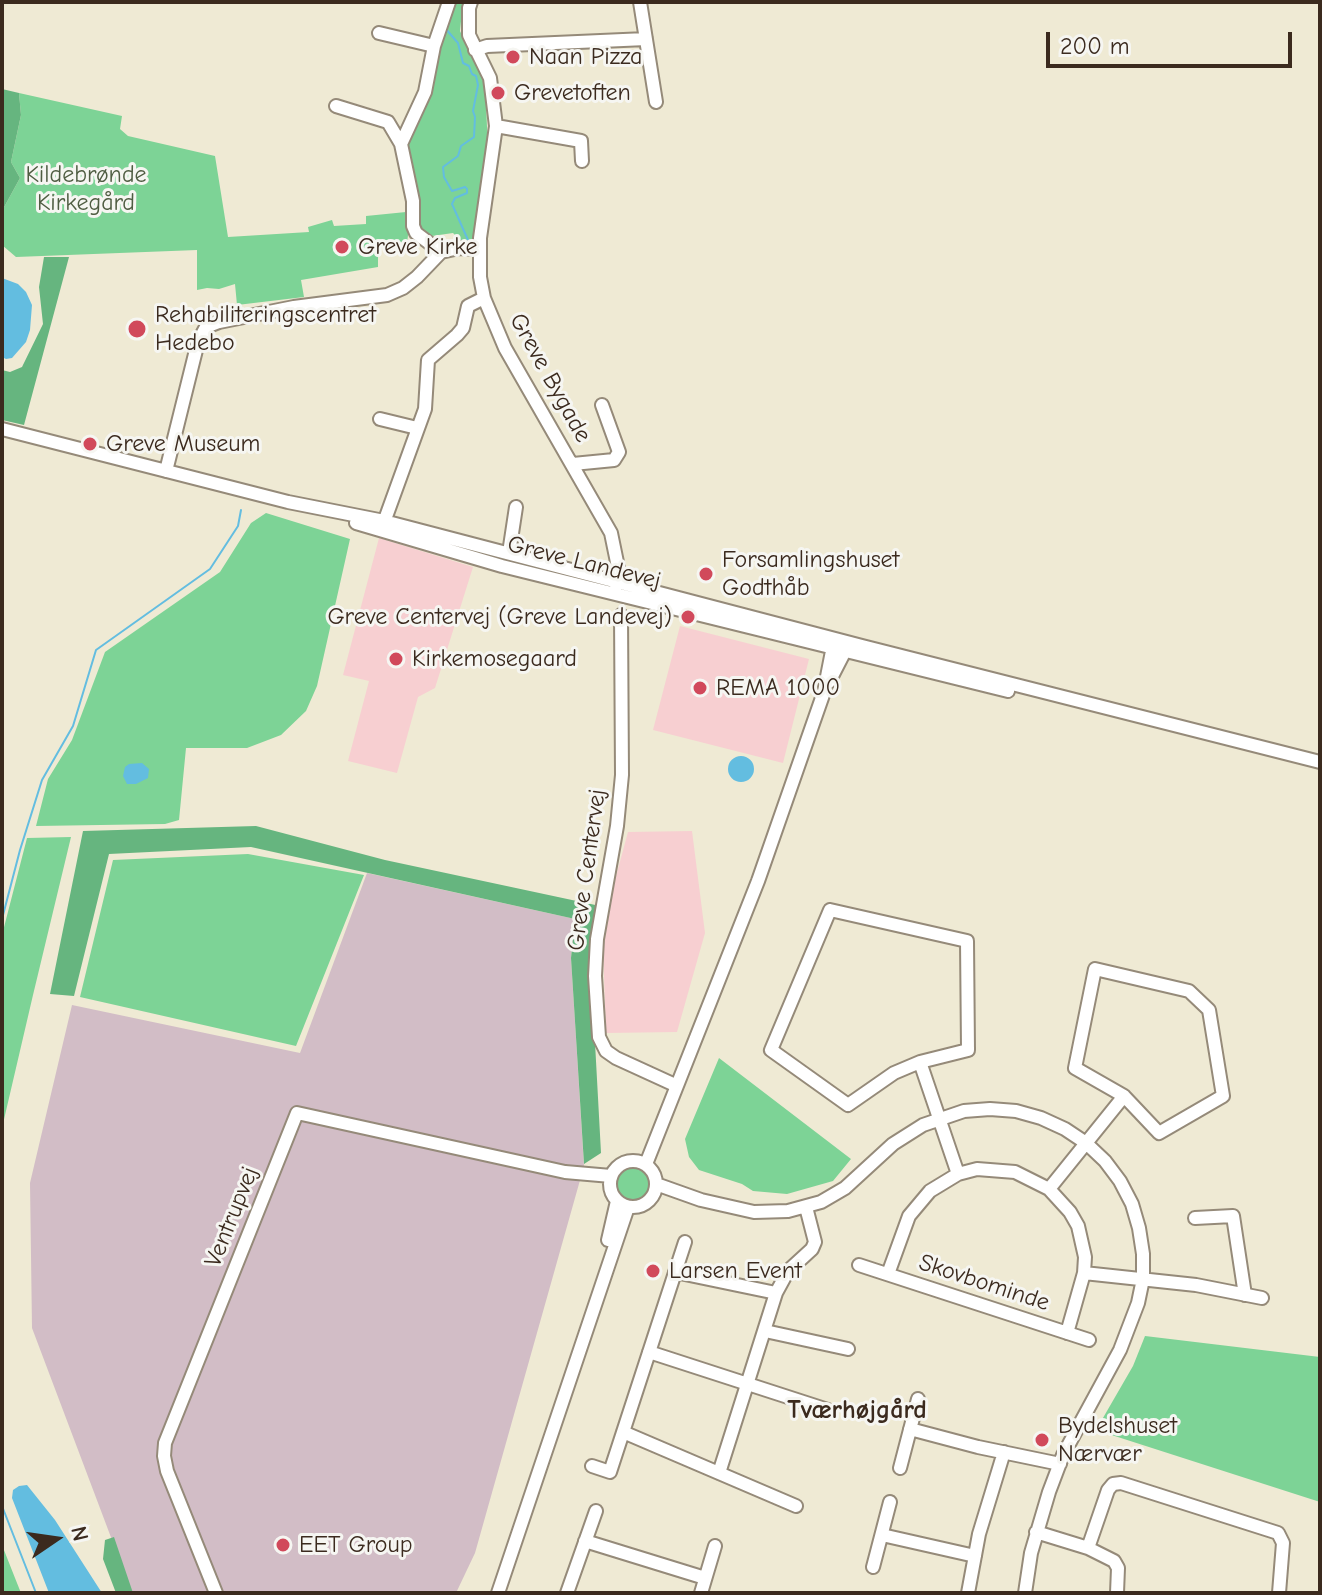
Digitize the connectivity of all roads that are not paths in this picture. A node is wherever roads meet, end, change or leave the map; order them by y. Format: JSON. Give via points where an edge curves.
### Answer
{"nodes":[{"id":1,"x":449,"y":2,"type":"edge"},
{"id":2,"x":471,"y":2,"type":"edge"},
{"id":3,"x":640,"y":2,"type":"edge"},
{"id":4,"x":379,"y":33,"type":"dead end"},
{"id":5,"x":646,"y":39,"type":"junction"},
{"id":6,"x":434,"y":46,"type":"junction"},
{"id":7,"x":475,"y":50,"type":"junction"},
{"id":8,"x":656,"y":102,"type":"dead end"},
{"id":9,"x":336,"y":106,"type":"dead end"},
{"id":10,"x":496,"y":126,"type":"junction"},
{"id":11,"x":401,"y":144,"type":"junction"},
{"id":12,"x":582,"y":161,"type":"dead end"},
{"id":13,"x":479,"y":249,"type":"junction"},
{"id":14,"x":441,"y":252,"type":"junction"},
{"id":15,"x":484,"y":298,"type":"junction"},
{"id":16,"x":602,"y":405,"type":"dead end"},
{"id":17,"x":380,"y":419,"type":"dead end"},
{"id":18,"x":417,"y":428,"type":"junction"},
{"id":19,"x":2,"y":429,"type":"edge"},
{"id":20,"x":573,"y":464,"type":"junction"},
{"id":21,"x":166,"y":471,"type":"junction"},
{"id":22,"x":516,"y":507,"type":"dead end"},
{"id":23,"x":383,"y":526,"type":"junction"},
{"id":24,"x":509,"y":553,"type":"junction"},
{"id":25,"x":616,"y":580,"type":"junction"},
{"id":26,"x":615,"y":594,"type":"junction"},
{"id":27,"x":621,"y":615,"type":"dead end"},
{"id":28,"x":840,"y":645,"type":"junction"},
{"id":29,"x":1320,"y":762,"type":"edge"},
{"id":30,"x":920,"y":1062,"type":"junction"},
{"id":31,"x":675,"y":1085,"type":"junction"},
{"id":32,"x":1124,"y":1096,"type":"junction"},
{"id":33,"x":939,"y":1118,"type":"junction"},
{"id":34,"x":1086,"y":1143,"type":"junction"},
{"id":35,"x":640,"y":1163,"type":"junction"},
{"id":36,"x":958,"y":1174,"type":"junction"},
{"id":37,"x":611,"y":1183,"type":"junction"},
{"id":38,"x":1049,"y":1189,"type":"junction"},
{"id":39,"x":655,"y":1190,"type":"junction"},
{"id":40,"x":622,"y":1204,"type":"junction"},
{"id":41,"x":806,"y":1207,"type":"junction"},
{"id":42,"x":1195,"y":1218,"type":"dead end"},
{"id":43,"x":685,"y":1242,"type":"dead end"},
{"id":44,"x":859,"y":1265,"type":"dead end"},
{"id":45,"x":675,"y":1272,"type":"junction"},
{"id":46,"x":1084,"y":1273,"type":"junction"},
{"id":47,"x":888,"y":1274,"type":"junction"},
{"id":48,"x":1143,"y":1279,"type":"junction"},
{"id":49,"x":776,"y":1293,"type":"junction"},
{"id":50,"x":1245,"y":1295,"type":"junction"},
{"id":51,"x":1262,"y":1298,"type":"dead end"},
{"id":52,"x":765,"y":1331,"type":"junction"},
{"id":53,"x":1067,"y":1333,"type":"junction"},
{"id":54,"x":1089,"y":1340,"type":"dead end"},
{"id":55,"x":849,"y":1348,"type":"dead end"},
{"id":56,"x":649,"y":1352,"type":"junction"},
{"id":57,"x":747,"y":1384,"type":"junction"},
{"id":58,"x":918,"y":1399,"type":"dead end"},
{"id":59,"x":829,"y":1410,"type":"dead end"},
{"id":60,"x":910,"y":1429,"type":"junction"},
{"id":61,"x":623,"y":1432,"type":"junction"},
{"id":62,"x":1004,"y":1452,"type":"junction"},
{"id":63,"x":1060,"y":1464,"type":"junction"},
{"id":64,"x":592,"y":1466,"type":"dead end"},
{"id":65,"x":900,"y":1468,"type":"dead end"},
{"id":66,"x":719,"y":1473,"type":"junction"},
{"id":67,"x":890,"y":1502,"type":"dead end"},
{"id":68,"x":796,"y":1506,"type":"dead end"},
{"id":69,"x":596,"y":1511,"type":"dead end"},
{"id":70,"x":1036,"y":1532,"type":"junction"},
{"id":71,"x":882,"y":1535,"type":"junction"},
{"id":72,"x":585,"y":1541,"type":"junction"},
{"id":73,"x":715,"y":1546,"type":"dead end"},
{"id":74,"x":1088,"y":1548,"type":"junction"},
{"id":75,"x":975,"y":1556,"type":"junction"},
{"id":76,"x":873,"y":1567,"type":"dead end"},
{"id":77,"x":705,"y":1578,"type":"junction"},
{"id":78,"x":216,"y":1593,"type":"edge"},
{"id":79,"x":498,"y":1593,"type":"edge"},
{"id":80,"x":567,"y":1593,"type":"edge"},
{"id":81,"x":701,"y":1593,"type":"edge"},
{"id":82,"x":968,"y":1593,"type":"edge"},
{"id":83,"x":1025,"y":1593,"type":"edge"},
{"id":84,"x":1117,"y":1593,"type":"edge"},
{"id":85,"x":1279,"y":1593,"type":"edge"}],
"edges":[{"from":1,"to":6,"type":"street"},
{"from":2,"to":7,"type":"street","name":"Greve Bygade","via":[[468,23]]},
{"from":3,"to":5,"type":"street"},
{"from":4,"to":6,"type":"street"},
{"from":5,"to":7,"type":"street"},
{"from":5,"to":8,"type":"street"},
{"from":6,"to":11,"type":"street","via":[[425,92]]},
{"from":7,"to":10,"type":"street","name":"Greve Bygade","via":[[490,78]]},
{"from":9,"to":11,"type":"street","via":[[388,122]]},
{"from":10,"to":12,"type":"street","via":[[581,141]]},
{"from":10,"to":13,"type":"street","name":"Greve Bygade"},
{"from":11,"to":14,"type":"street","via":[[413,226],[421,239]]},
{"from":13,"to":14,"type":"street"},
{"from":13,"to":15,"type":"street","name":"Greve Bygade"},
{"from":14,"to":21,"type":"street","via":[[417,277],[387,295],[294,307],[206,327]]},
{"from":15,"to":18,"type":"street","via":[[468,306],[463,328],[428,360],[425,409]]},
{"from":15,"to":20,"type":"street","name":"Greve Bygade","via":[[505,348]]},
{"from":16,"to":20,"type":"street","via":[[619,452],[614,460]]},
{"from":17,"to":18,"type":"street"},
{"from":18,"to":23,"type":"street"},
{"from":19,"to":21,"type":"street","name":"Greve Landevej"},
{"from":20,"to":25,"type":"street","name":"Greve Bygade","via":[[611,533]]},
{"from":21,"to":23,"type":"street","name":"Greve Landevej"},
{"from":22,"to":24,"type":"street","name":"Greve Landevej"},
{"from":23,"to":24,"type":"street","name":"Greve Landevej"},
{"from":23,"to":26,"type":"street","name":"Greve Landevej","via":[[502,566]]},
{"from":24,"to":25,"type":"street","name":"Greve Landevej"},
{"from":25,"to":26,"type":"street","name":"Greve Bygade"},
{"from":25,"to":28,"type":"street","name":"Greve Landevej"},
{"from":26,"to":28,"type":"street","name":"Greve Landevej"},
{"from":27,"to":31,"type":"street","name":"Greve Centervej","via":[[622,775],[597,939],[599,1037],[616,1058]]},
{"from":28,"to":29,"type":"street","name":"Greve Landevej"},
{"from":28,"to":31,"type":"street","via":[[758,881]]},
{"from":30,"to":30,"type":"street","via":[[870,1087],[848,1105],[771,1050],[830,910],[967,941],[968,1050]]},
{"from":30,"to":33,"type":"street"},
{"from":31,"to":35,"type":"street"},
{"from":32,"to":32,"type":"street","via":[[1159,1133],[1223,1096],[1209,1010],[1189,991],[1095,969],[1075,1068]]},
{"from":32,"to":34,"type":"street"},
{"from":33,"to":34,"type":"street","via":[[977,1110],[1016,1111],[1053,1123]]},
{"from":33,"to":36,"type":"street"},
{"from":33,"to":41,"type":"street","via":[[893,1144],[845,1188]]},
{"from":34,"to":38,"type":"street"},
{"from":34,"to":48,"type":"street","via":[[1105,1161],[1132,1204]]},
{"from":35,"to":37,"type":"street","via":[[620,1165]]},
{"from":35,"to":39,"type":"street","via":[[655,1176]]},
{"from":36,"to":38,"type":"street","name":"Skovbominde","via":[[996,1168]]},
{"from":36,"to":47,"type":"street","name":"Skovbominde","via":[[918,1202]]},
{"from":37,"to":40,"type":"street"},
{"from":37,"to":78,"type":"street","name":"Ventrupvej","via":[[297,1113],[165,1443],[167,1471]]},
{"from":38,"to":46,"type":"street","name":"Skovbominde","via":[[1078,1226]]},
{"from":39,"to":40,"type":"street","via":[[642,1205]]},
{"from":39,"to":41,"type":"street","via":[[754,1212]]},
{"from":40,"to":79,"type":"street","via":[[587,1334]]},
{"from":41,"to":49,"type":"street","via":[[815,1242]]},
{"from":42,"to":50,"type":"street","via":[[1233,1216]]},
{"from":43,"to":45,"type":"street"},
{"from":44,"to":47,"type":"street","name":"Skovbominde"},
{"from":45,"to":49,"type":"street"},
{"from":45,"to":56,"type":"street"},
{"from":46,"to":48,"type":"street","name":"Skovbominde"},
{"from":46,"to":53,"type":"street","name":"Skovbominde"},
{"from":47,"to":53,"type":"street","name":"Skovbominde"},
{"from":48,"to":50,"type":"street","name":"Skovbominde"},
{"from":48,"to":63,"type":"street","via":[[1120,1350]]},
{"from":49,"to":52,"type":"street"},
{"from":50,"to":51,"type":"street","name":"Skovbominde"},
{"from":52,"to":55,"type":"street"},
{"from":52,"to":57,"type":"street"},
{"from":53,"to":54,"type":"street","name":"Skovbominde"},
{"from":56,"to":57,"type":"street"},
{"from":56,"to":61,"type":"street"},
{"from":57,"to":59,"type":"street"},
{"from":57,"to":66,"type":"street"},
{"from":58,"to":60,"type":"street"},
{"from":60,"to":62,"type":"street"},
{"from":60,"to":65,"type":"street"},
{"from":61,"to":64,"type":"street","via":[[610,1472]]},
{"from":61,"to":66,"type":"street"},
{"from":62,"to":63,"type":"street"},
{"from":62,"to":75,"type":"street"},
{"from":63,"to":70,"type":"street"},
{"from":66,"to":68,"type":"street"},
{"from":67,"to":71,"type":"street"},
{"from":69,"to":72,"type":"street"},
{"from":70,"to":74,"type":"street"},
{"from":70,"to":83,"type":"street"},
{"from":71,"to":75,"type":"street"},
{"from":71,"to":76,"type":"street"},
{"from":72,"to":77,"type":"street"},
{"from":72,"to":80,"type":"street"},
{"from":73,"to":77,"type":"street"},
{"from":74,"to":84,"type":"street","via":[[1114,1561]]},
{"from":74,"to":85,"type":"street","via":[[1108,1490],[1121,1483],[1278,1533],[1283,1543]]},
{"from":75,"to":82,"type":"street"},
{"from":77,"to":81,"type":"street"}]}
